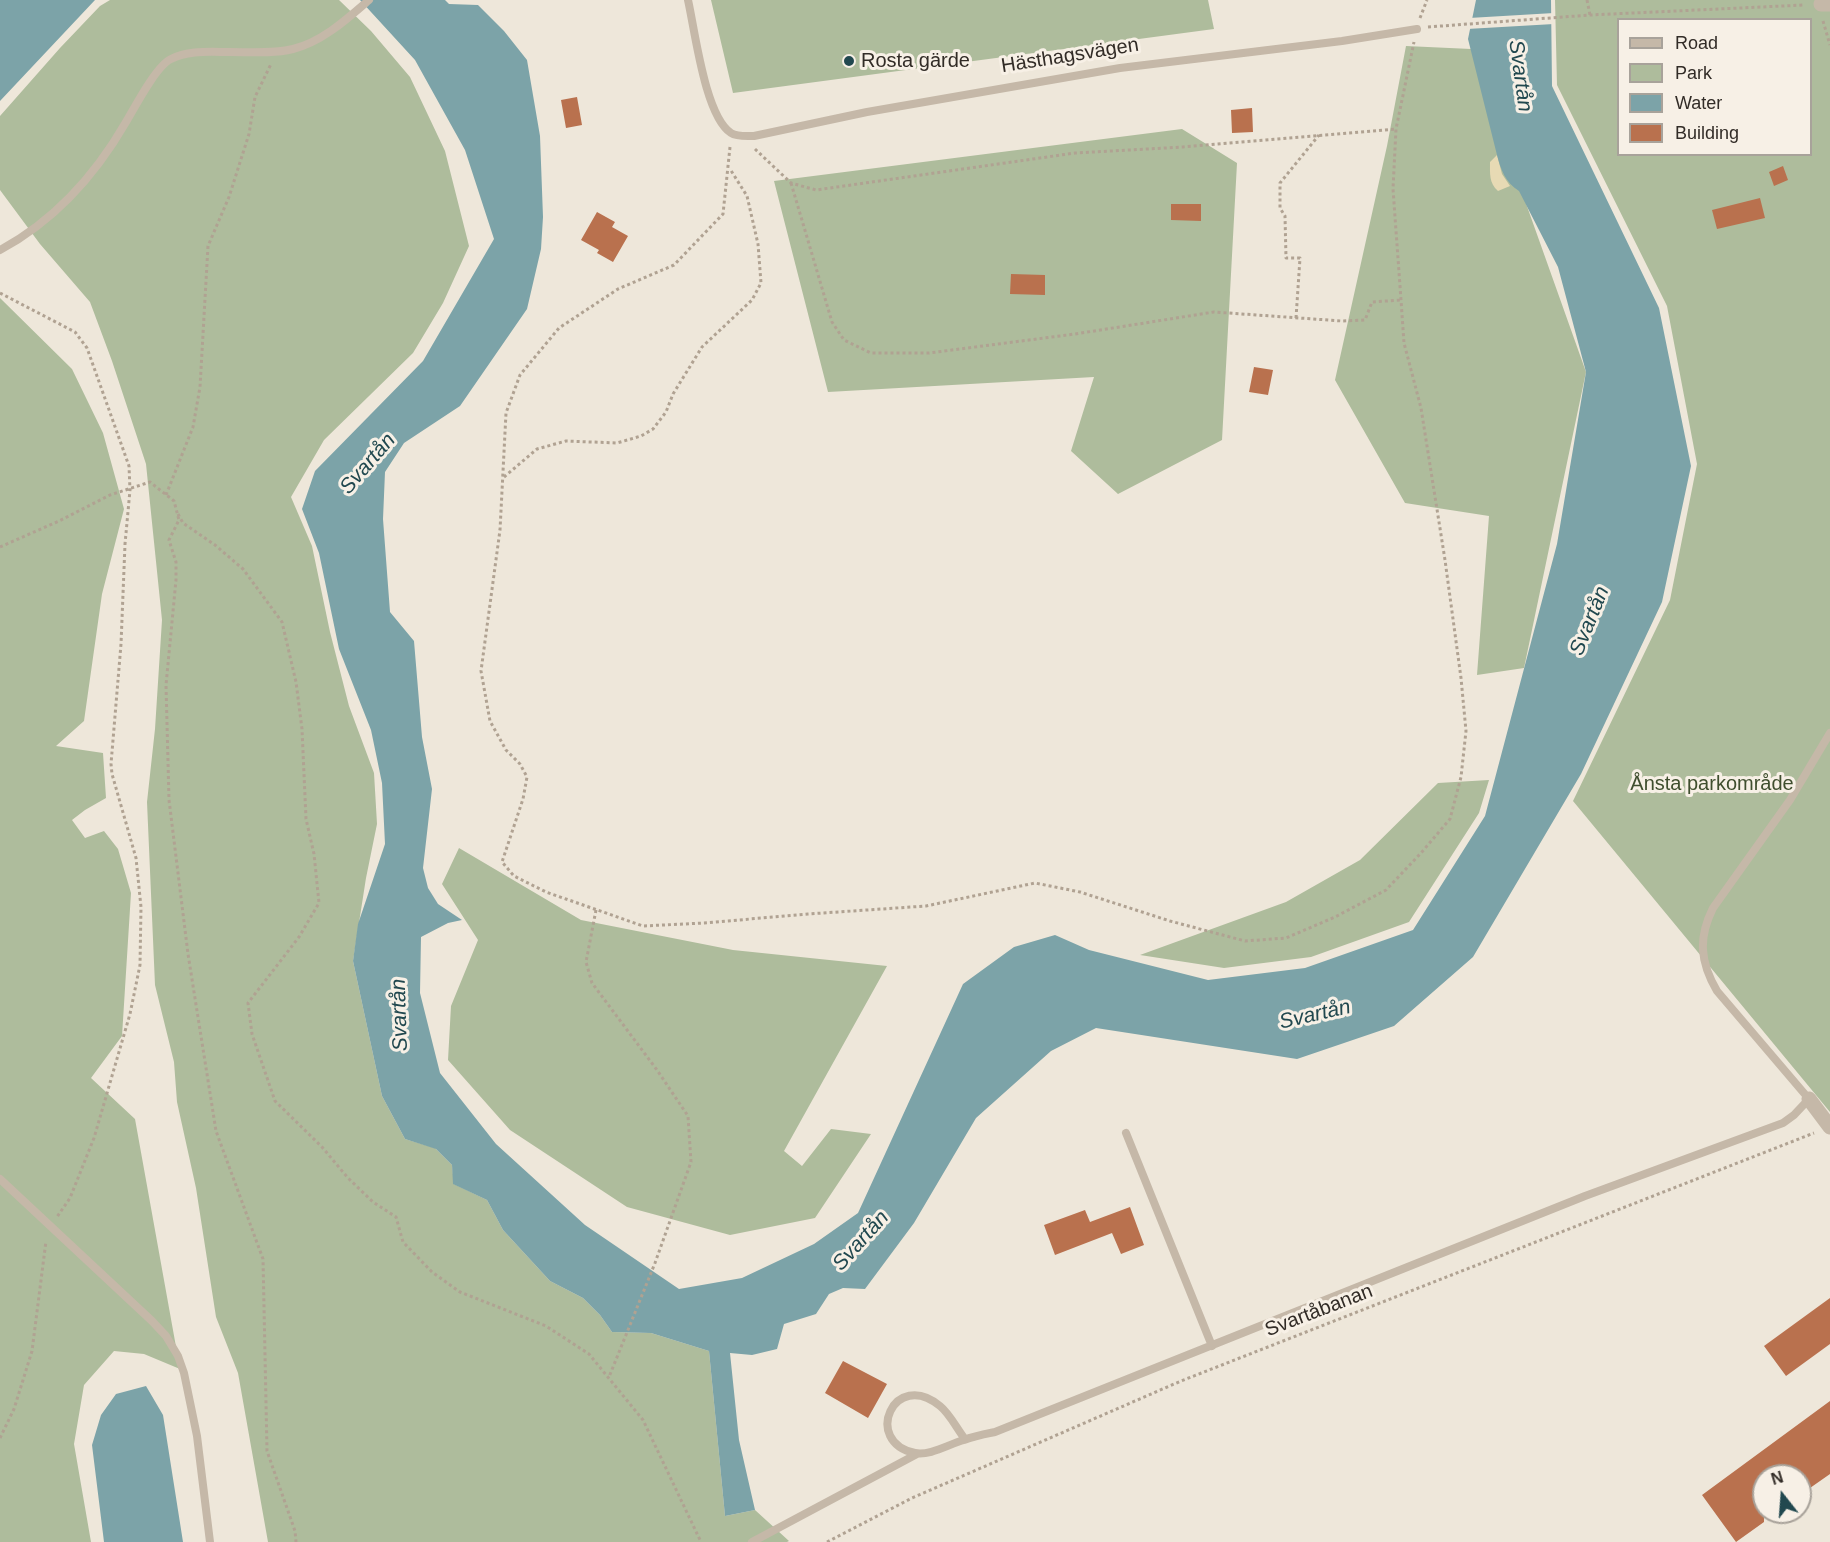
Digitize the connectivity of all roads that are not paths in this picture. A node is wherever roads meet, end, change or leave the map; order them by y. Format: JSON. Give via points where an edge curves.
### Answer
{"nodes":[{"id":1,"x":369,"y":0,"type":"edge"},
{"id":2,"x":688,"y":0,"type":"edge"},
{"id":3,"x":1417,"y":29,"type":"road end"},
{"id":4,"x":0,"y":250,"type":"edge"},
{"id":5,"x":1830,"y":733,"type":"edge"},
{"id":6,"x":1809,"y":1100,"type":"junction"},
{"id":7,"x":1830,"y":1127,"type":"edge"},
{"id":8,"x":1126,"y":1133,"type":"dead end"},
{"id":9,"x":0,"y":1179,"type":"edge"},
{"id":10,"x":1212,"y":1346,"type":"junction"},
{"id":11,"x":965,"y":1439,"type":"junction"},
{"id":12,"x":917,"y":1454,"type":"junction"},
{"id":13,"x":210,"y":1542,"type":"edge"},
{"id":14,"x":752,"y":1542,"type":"edge"}],
"edges":[{"from":1,"to":4,"type":"lane","via":[[315,40],[293,49],[193,53],[169,59],[110,146],[65,203]]},
{"from":2,"to":3,"type":"lane","name":"Hästhagsvägen","via":[[710,101],[717,118],[731,133],[741,136],[1120,68]]},
{"from":5,"to":6,"type":"lane","via":[[1790,800],[1718,900],[1705,924],[1702,940],[1709,977],[1717,991]]},
{"from":6,"to":7,"type":"street"},
{"from":6,"to":10,"type":"lane","via":[[1782,1122],[1585,1196]]},
{"from":8,"to":10,"type":"lane"},
{"from":9,"to":13,"type":"lane","via":[[152,1321],[178,1356],[190,1395]]},
{"from":10,"to":11,"type":"lane","via":[[995,1432]]},
{"from":11,"to":12,"type":"lane"},
{"from":11,"to":12,"type":"lane","via":[[941,1407],[926,1396],[899,1399],[889,1411],[886,1425],[902,1449]]},
{"from":12,"to":14,"type":"lane"}]}
